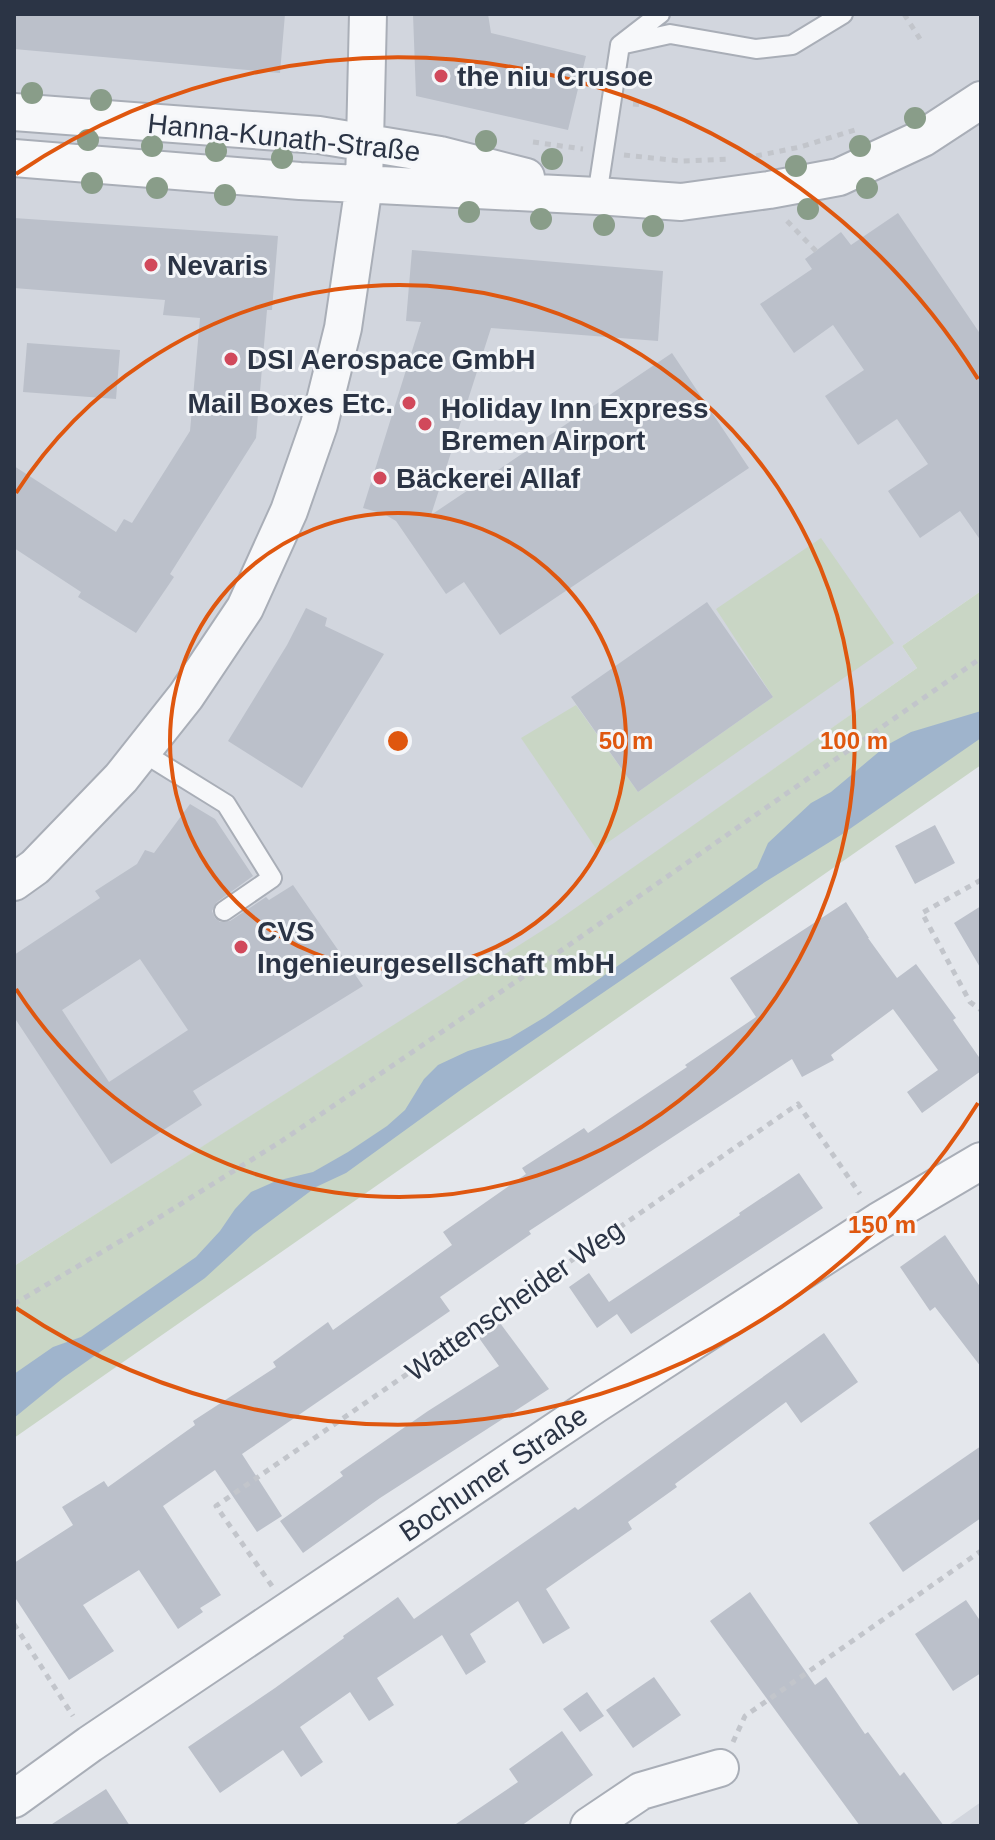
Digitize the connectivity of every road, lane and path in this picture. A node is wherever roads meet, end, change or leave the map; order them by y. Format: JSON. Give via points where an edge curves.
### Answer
{"nodes":[{"id":1,"x":368,"y":14,"type":"edge"},
{"id":2,"x":660,"y":14,"type":"edge"},
{"id":3,"x":843,"y":14,"type":"edge"},
{"id":4,"x":904,"y":14,"type":"edge"},
{"id":5,"x":920,"y":39,"type":"dead end"},
{"id":6,"x":620,"y":45,"type":"junction"},
{"id":7,"x":981,"y":100,"type":"edge"},
{"id":8,"x":14,"y":112,"type":"edge"},
{"id":9,"x":870,"y":124,"type":"dead end"},
{"id":10,"x":526,"y":141,"type":"dead end"},
{"id":11,"x":366,"y":143,"type":"junction"},
{"id":12,"x":604,"y":151,"type":"junction"},
{"id":13,"x":754,"y":156,"type":"dead end"},
{"id":14,"x":14,"y":158,"type":"edge"},
{"id":15,"x":739,"y":159,"type":"dead end"},
{"id":16,"x":364,"y":185,"type":"junction"},
{"id":17,"x":597,"y":196,"type":"junction"},
{"id":18,"x":787,"y":221,"type":"dead end"},
{"id":19,"x":816,"y":251,"type":"dead end"},
{"id":20,"x":981,"y":658,"type":"edge"},
{"id":21,"x":142,"y":752,"type":"junction"},
{"id":22,"x":981,"y":880,"type":"edge"},
{"id":23,"x":14,"y":882,"type":"edge"},
{"id":24,"x":224,"y":911,"type":"dead end"},
{"id":25,"x":981,"y":1010,"type":"edge"},
{"id":26,"x":980,"y":1164,"type":"edge"},
{"id":27,"x":879,"y":1221,"type":"junction"},
{"id":28,"x":14,"y":1304,"type":"edge"},
{"id":29,"x":981,"y":1551,"type":"edge"},
{"id":30,"x":289,"y":1610,"type":"junction"},
{"id":31,"x":15,"y":1627,"type":"edge"},
{"id":32,"x":90,"y":1744,"type":"junction"},
{"id":33,"x":720,"y":1768,"type":"joint"},
{"id":34,"x":14,"y":1799,"type":"edge"},
{"id":35,"x":14,"y":1811,"type":"edge"},
{"id":36,"x":25,"y":1826,"type":"edge"},
{"id":37,"x":589,"y":1826,"type":"edge"}],
"edges":[{"from":1,"to":11,"type":"street"},
{"from":2,"to":6,"type":"lane"},
{"from":3,"to":6,"type":"lane","via":[[792,45],[756,49],[670,34]]},
{"from":4,"to":5,"type":"path"},
{"from":6,"to":12,"type":"lane"},
{"from":7,"to":17,"type":"street","name":"Hanna-Kunath-Straße","via":[[923,138],[839,177],[681,202]]},
{"from":8,"to":11,"type":"street","name":"Hanna-Kunath-Straße"},
{"from":9,"to":13,"type":"path"},
{"from":10,"to":12,"type":"path"},
{"from":11,"to":16,"type":"street"},
{"from":11,"to":17,"type":"street","name":"Hanna-Kunath-Straße","via":[[440,155]]},
{"from":12,"to":15,"type":"path","via":[[681,161]]},
{"from":12,"to":17,"type":"lane"},
{"from":14,"to":16,"type":"street","name":"Hanna-Kunath-Straße"},
{"from":16,"to":17,"type":"street","name":"Hanna-Kunath-Straße"},
{"from":16,"to":21,"type":"street","via":[[343,328],[319,425],[289,511],[245,608]]},
{"from":18,"to":19,"type":"path"},
{"from":20,"to":28,"type":"path","via":[[280,1142]]},
{"from":21,"to":23,"type":"street","via":[[35,867]]},
{"from":21,"to":24,"type":"lane","via":[[226,804],[272,878]]},
{"from":22,"to":25,"type":"path","via":[[922,913],[970,1002]]},
{"from":26,"to":27,"type":"street","name":"Bochumer Straße"},
{"from":27,"to":30,"type":"street","name":"Bochumer Straße"},
{"from":27,"to":30,"type":"path","name":"Wattenscheider Weg","via":[[798,1104],[216,1506]]},
{"from":29,"to":33,"type":"path","via":[[745,1716]]},
{"from":30,"to":32,"type":"street","name":"Bochumer Straße"},
{"from":31,"to":32,"type":"path"},
{"from":32,"to":34,"type":"street","name":"Bochumer Straße"},
{"from":33,"to":37,"type":"street","via":[[641,1791]]},
{"from":35,"to":36,"type":"street"}]}
